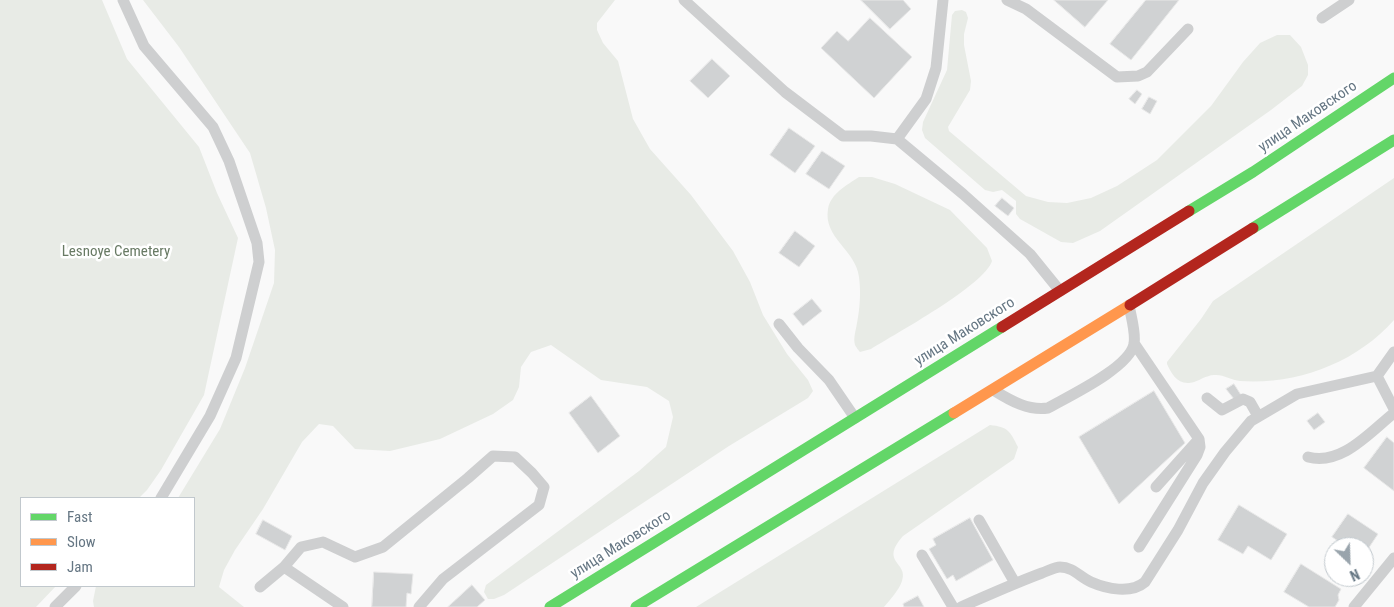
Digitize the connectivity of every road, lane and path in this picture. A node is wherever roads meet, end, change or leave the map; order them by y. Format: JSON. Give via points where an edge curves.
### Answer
{"nodes":[{"id":1,"x":123,"y":0,"type":"edge"},
{"id":2,"x":684,"y":0,"type":"edge"},
{"id":3,"x":942,"y":0,"type":"edge"},
{"id":4,"x":1007,"y":0,"type":"edge"},
{"id":5,"x":1349,"y":0,"type":"edge"},
{"id":6,"x":1322,"y":18,"type":"dead end"},
{"id":7,"x":1188,"y":29,"type":"dead end"},
{"id":8,"x":1394,"y":78,"type":"edge"},
{"id":9,"x":897,"y":138,"type":"junction"},
{"id":10,"x":1394,"y":140,"type":"edge"},
{"id":11,"x":1060,"y":291,"type":"junction"},
{"id":12,"x":1129,"y":306,"type":"junction"},
{"id":13,"x":779,"y":324,"type":"dead end"},
{"id":14,"x":1134,"y":343,"type":"junction"},
{"id":15,"x":1394,"y":352,"type":"edge"},
{"id":16,"x":1377,"y":376,"type":"junction"},
{"id":17,"x":994,"y":390,"type":"junction"},
{"id":18,"x":1207,"y":398,"type":"dead end"},
{"id":19,"x":1394,"y":411,"type":"edge"},
{"id":20,"x":1258,"y":416,"type":"junction"},
{"id":21,"x":855,"y":418,"type":"junction"},
{"id":22,"x":1199,"y":439,"type":"junction"},
{"id":23,"x":1308,"y":457,"type":"dead end"},
{"id":24,"x":1156,"y":487,"type":"dead end"},
{"id":25,"x":162,"y":497,"type":"edge"},
{"id":26,"x":979,"y":520,"type":"dead end"},
{"id":27,"x":1139,"y":547,"type":"dead end"},
{"id":28,"x":922,"y":555,"type":"dead end"},
{"id":29,"x":1394,"y":559,"type":"edge"},
{"id":30,"x":284,"y":567,"type":"junction"},
{"id":31,"x":1015,"y":583,"type":"junction"},
{"id":32,"x":75,"y":587,"type":"edge"},
{"id":33,"x":260,"y":587,"type":"dead end"},
{"id":34,"x":56,"y":607,"type":"edge"},
{"id":35,"x":343,"y":607,"type":"edge"},
{"id":36,"x":419,"y":607,"type":"edge"},
{"id":37,"x":550,"y":607,"type":"edge"},
{"id":38,"x":636,"y":607,"type":"edge"},
{"id":39,"x":952,"y":607,"type":"edge"},
{"id":40,"x":961,"y":607,"type":"edge"},
{"id":41,"x":1354,"y":607,"type":"edge"}],
"edges":[{"from":1,"to":25,"type":"lane","via":[[144,46],[213,127],[229,161],[257,243],[259,262],[236,358],[210,416]]},
{"from":2,"to":9,"type":"lane","via":[[786,92],[843,136]]},
{"from":3,"to":9,"type":"lane","via":[[936,68],[926,99]]},
{"from":4,"to":7,"type":"lane","via":[[1026,9],[1117,77],[1147,72]]},
{"from":5,"to":6,"type":"lane"},
{"from":8,"to":11,"type":"highway","name":"улица Маковского","via":[[1253,172]]},
{"from":9,"to":11,"type":"lane","via":[[1030,254]]},
{"from":10,"to":12,"type":"highway"},
{"from":11,"to":21,"type":"highway","name":"улица Маковского"},
{"from":12,"to":14,"type":"lane"},
{"from":12,"to":17,"type":"highway"},
{"from":13,"to":21,"type":"lane","via":[[829,380]]},
{"from":14,"to":17,"type":"lane","via":[[1117,368],[1048,408],[1039,410],[1013,402]]},
{"from":14,"to":22,"type":"lane"},
{"from":15,"to":16,"type":"lane"},
{"from":16,"to":19,"type":"lane"},
{"from":16,"to":20,"type":"lane","via":[[1297,394]]},
{"from":17,"to":38,"type":"highway"},
{"from":18,"to":20,"type":"lane","via":[[1222,410],[1243,399],[1250,402]]},
{"from":19,"to":23,"type":"lane","via":[[1352,448],[1328,458]]},
{"from":20,"to":31,"type":"lane","via":[[1225,452],[1145,582],[1138,588],[1125,590],[1091,582],[1074,570],[1059,567]]},
{"from":21,"to":37,"type":"highway","name":"улица Маковского"},
{"from":22,"to":24,"type":"lane"},
{"from":22,"to":27,"type":"lane","via":[[1197,455]]},
{"from":26,"to":31,"type":"lane"},
{"from":28,"to":39,"type":"lane"},
{"from":29,"to":41,"type":"lane"},
{"from":30,"to":33,"type":"lane"},
{"from":30,"to":35,"type":"lane"},
{"from":30,"to":36,"type":"lane","via":[[301,548],[323,542],[355,557],[383,547],[493,456],[515,457],[544,487],[539,505],[444,578]]},
{"from":31,"to":40,"type":"lane"},
{"from":32,"to":34,"type":"lane"}]}
